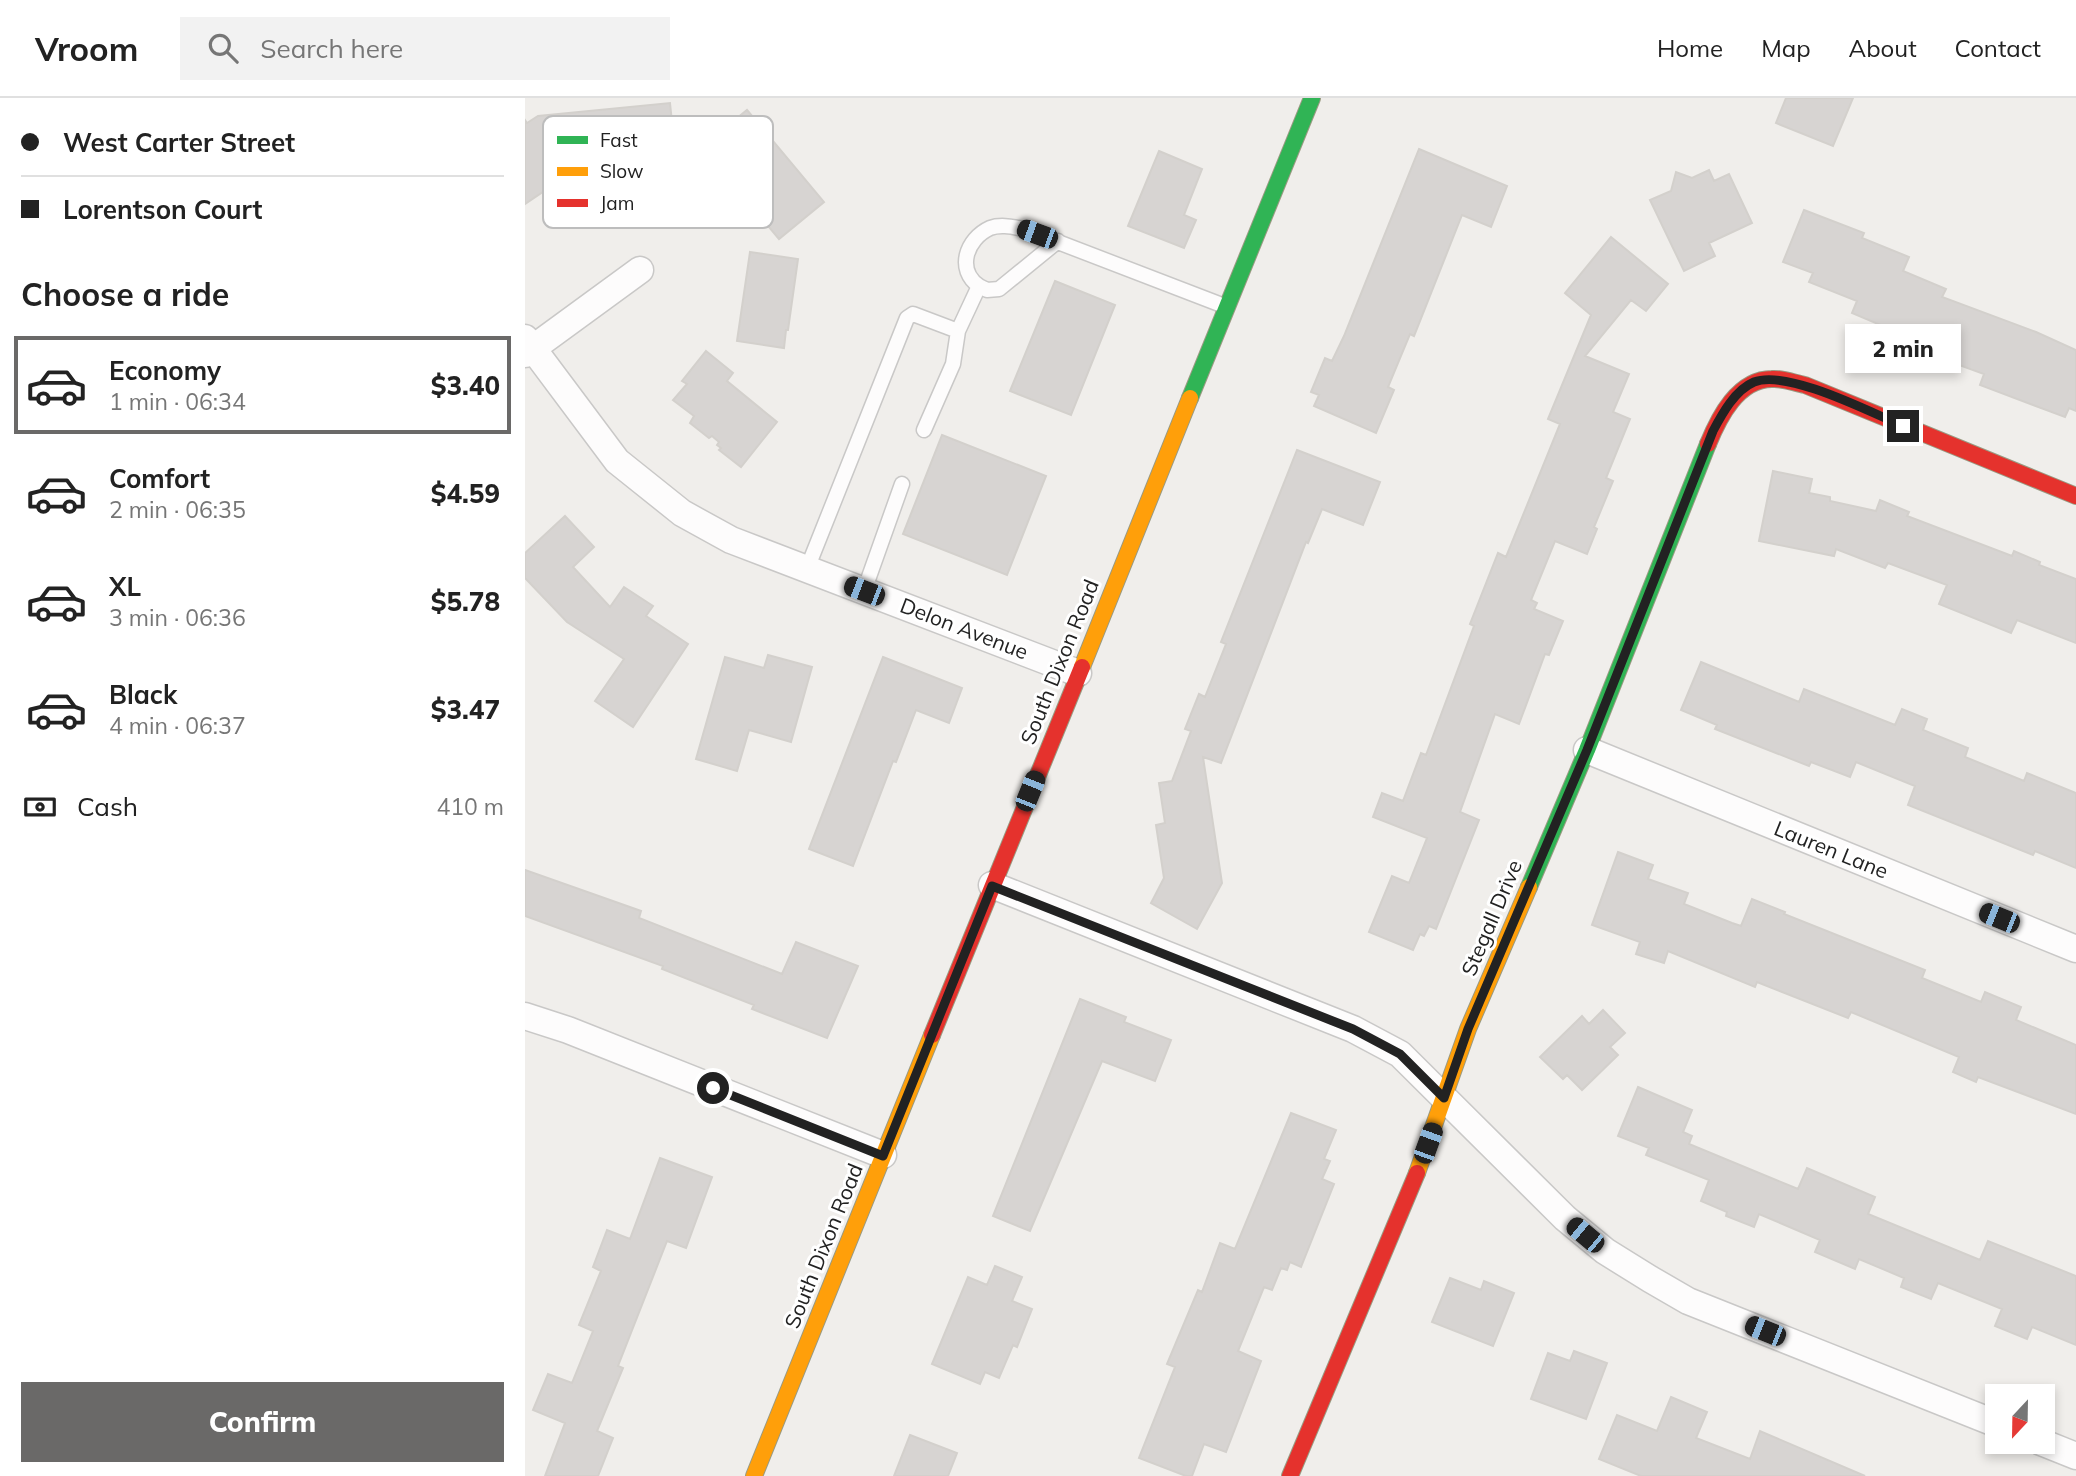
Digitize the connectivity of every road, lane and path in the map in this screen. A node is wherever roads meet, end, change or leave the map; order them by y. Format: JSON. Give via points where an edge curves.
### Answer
{"nodes":[{"id":1,"x":1312,"y":98,"type":"edge"},
{"id":2,"x":1058,"y":241,"type":"junction"},
{"id":3,"x":641,"y":270,"type":"dead end"},
{"id":4,"x":979,"y":286,"type":"junction"},
{"id":5,"x":1227,"y":307,"type":"junction"},
{"id":6,"x":958,"y":331,"type":"junction"},
{"id":7,"x":528,"y":347,"type":"edge"},
{"id":8,"x":924,"y":430,"type":"dead end"},
{"id":9,"x":902,"y":484,"type":"dead end"},
{"id":10,"x":2076,"y":496,"type":"edge"},
{"id":11,"x":807,"y":569,"type":"junction"},
{"id":12,"x":864,"y":591,"type":"junction"},
{"id":13,"x":1078,"y":673,"type":"junction"},
{"id":14,"x":1587,"y":750,"type":"junction"},
{"id":15,"x":992,"y":886,"type":"junction"},
{"id":16,"x":2076,"y":949,"type":"edge"},
{"id":17,"x":525,"y":1016,"type":"edge"},
{"id":18,"x":1444,"y":1098,"type":"junction"},
{"id":19,"x":883,"y":1156,"type":"junction"},
{"id":20,"x":1985,"y":1419,"type":"edge"},
{"id":21,"x":2055,"y":1448,"type":"edge"},
{"id":22,"x":2076,"y":1456,"type":"edge"},
{"id":23,"x":754,"y":1476,"type":"edge"},
{"id":24,"x":1290,"y":1476,"type":"edge"}],
"edges":[{"from":1,"to":5,"type":"street","name":"South Dixon Road"},
{"from":2,"to":4,"type":"lane","via":[[999,289]]},
{"from":2,"to":4,"type":"lane","via":[[1011,227],[982,233],[968,250],[965,265]]},
{"from":2,"to":5,"type":"lane"},
{"from":3,"to":7,"type":"street"},
{"from":4,"to":6,"type":"lane"},
{"from":5,"to":13,"type":"street","name":"South Dixon Road"},
{"from":6,"to":8,"type":"lane","via":[[953,364]]},
{"from":6,"to":11,"type":"lane","via":[[913,314],[907,318]]},
{"from":7,"to":11,"type":"street","name":"Delon Avenue","via":[[617,461],[671,505],[731,540]]},
{"from":9,"to":12,"type":"lane"},
{"from":10,"to":14,"type":"street","name":"Stegall Drive","via":[[1805,386],[1768,378],[1749,385],[1725,408],[1713,431]]},
{"from":11,"to":12,"type":"street","name":"Delon Avenue"},
{"from":12,"to":13,"type":"street","name":"Delon Avenue"},
{"from":13,"to":15,"type":"street","name":"South Dixon Road"},
{"from":14,"to":16,"type":"street","name":"Lauren Lane"},
{"from":14,"to":18,"type":"street","name":"Stegall Drive","via":[[1468,1029]]},
{"from":15,"to":18,"type":"street","via":[[1353,1029],[1400,1054]]},
{"from":15,"to":19,"type":"street","name":"South Dixon Road"},
{"from":17,"to":19,"type":"street"},
{"from":18,"to":20,"type":"street","via":[[1566,1218],[1605,1251],[1650,1279],[1688,1301]]},
{"from":18,"to":24,"type":"street","name":"Stegall Drive"},
{"from":19,"to":23,"type":"street","name":"South Dixon Road"},
{"from":21,"to":22,"type":"street"}]}
